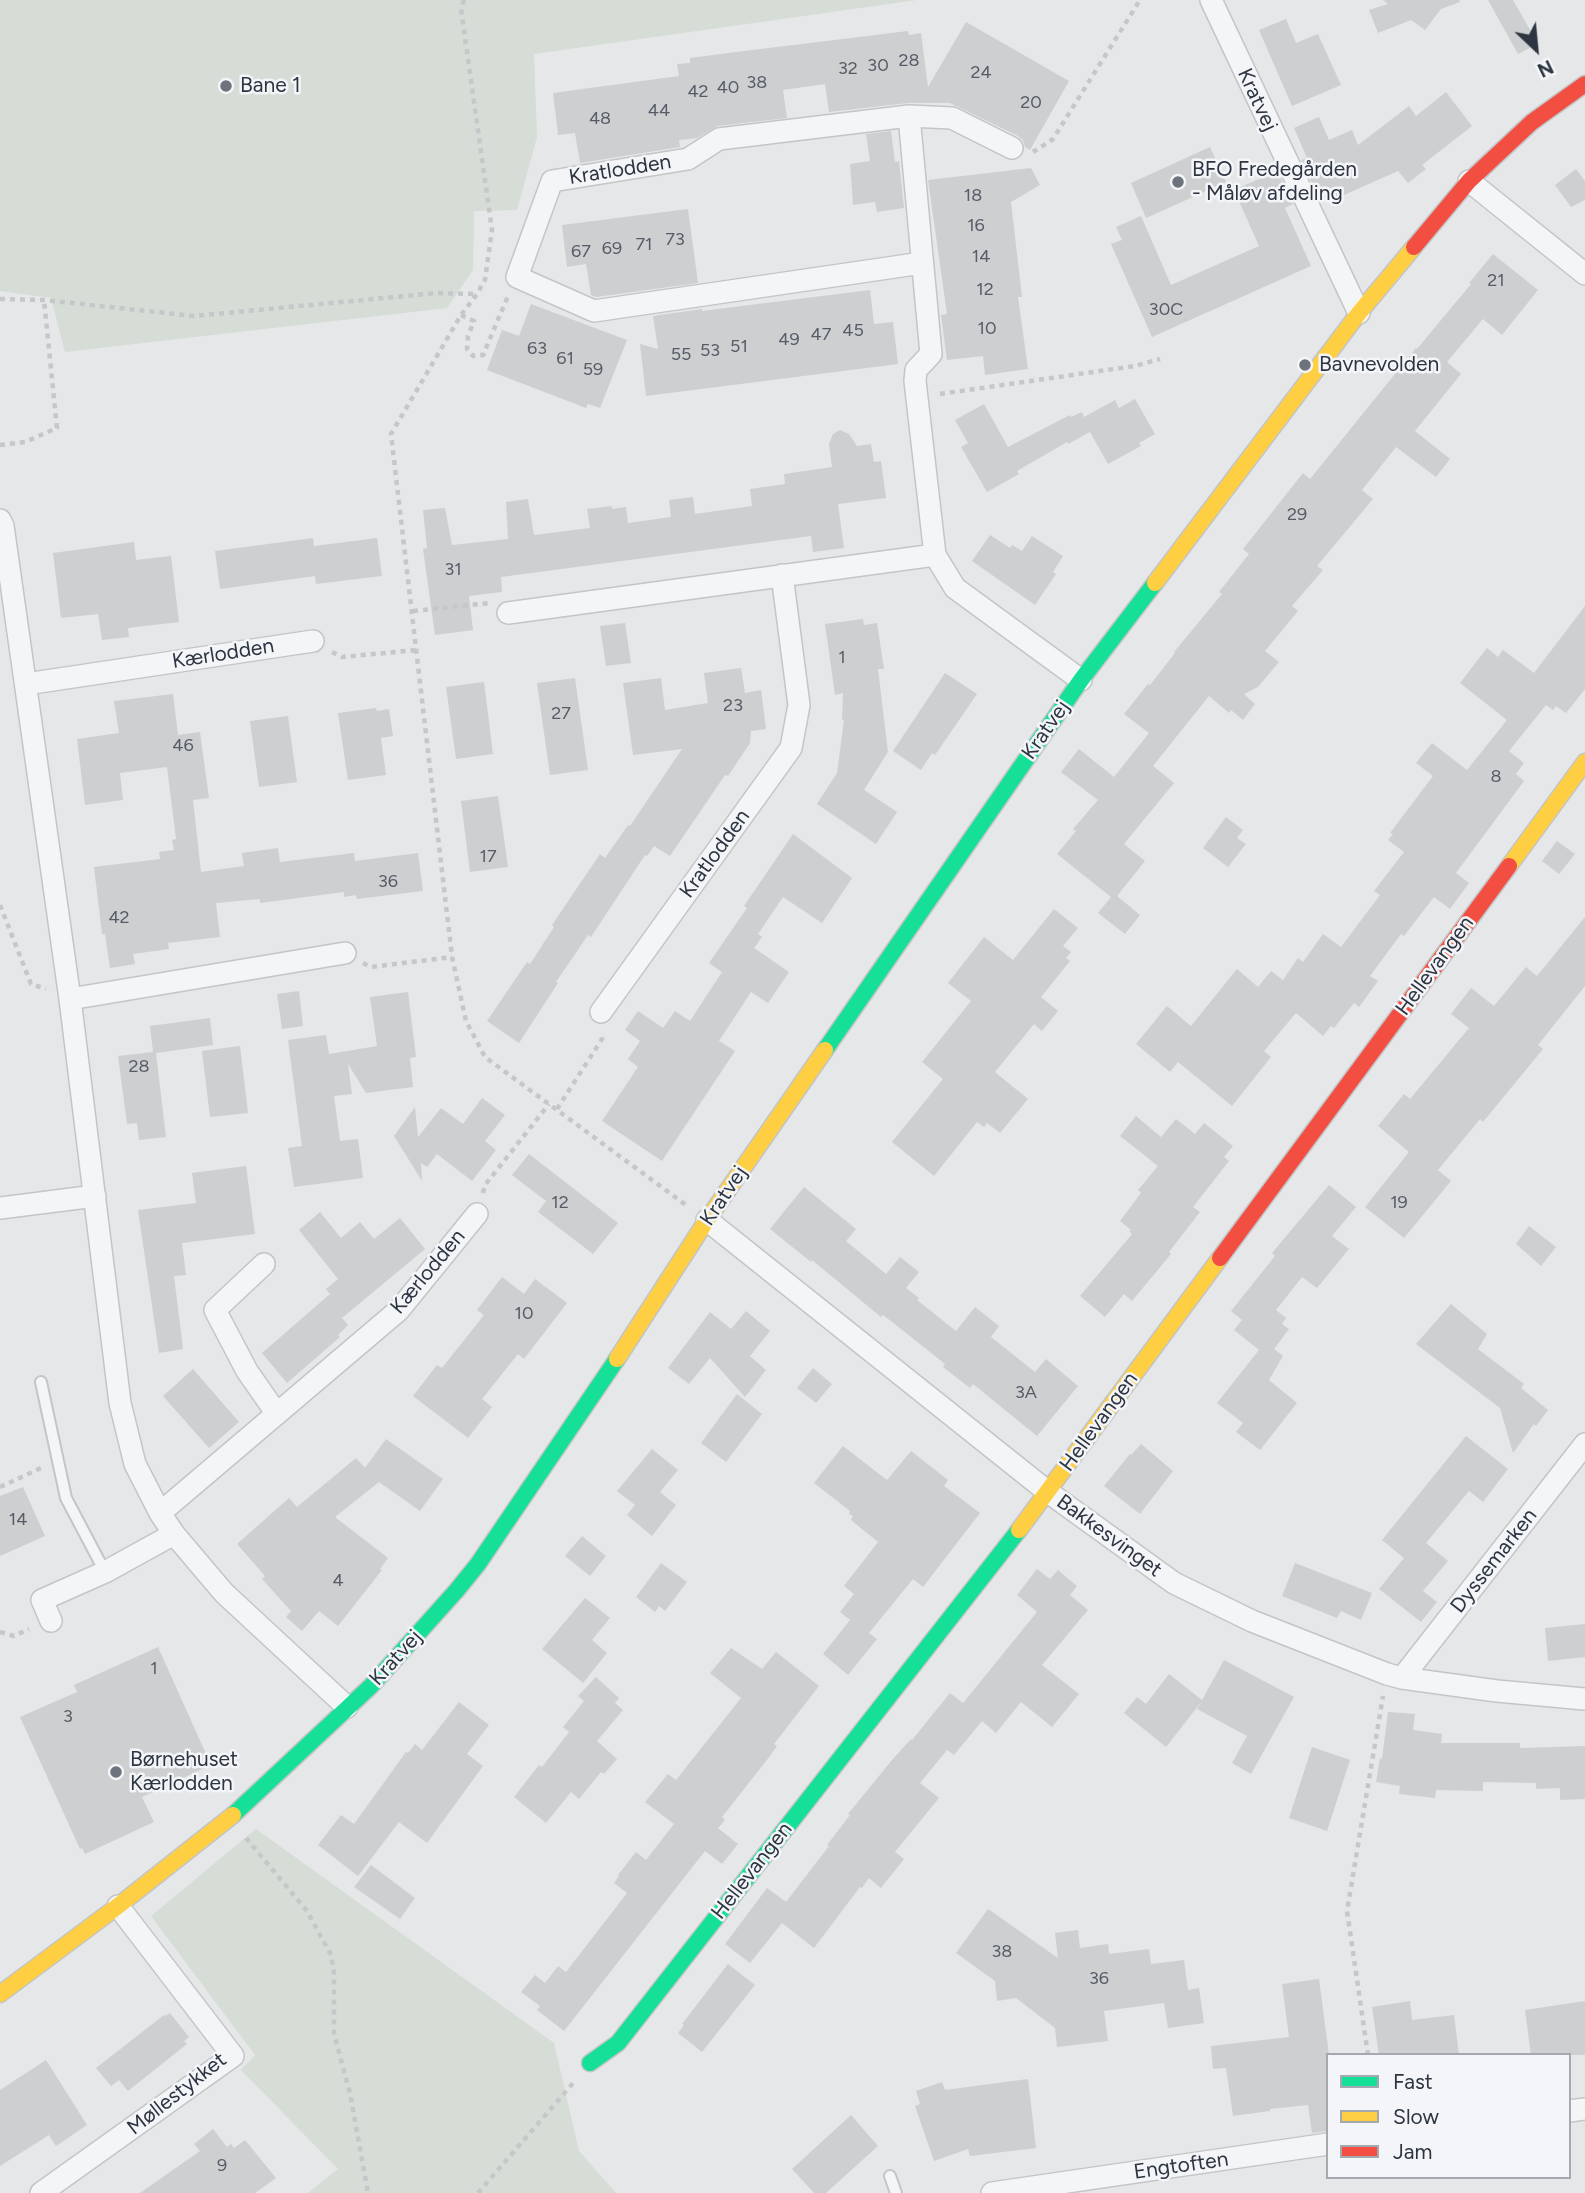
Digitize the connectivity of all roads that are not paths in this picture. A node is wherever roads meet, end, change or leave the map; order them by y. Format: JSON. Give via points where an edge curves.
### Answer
{"nodes":[{"id":1,"x":1211,"y":0,"type":"edge"},
{"id":2,"x":1585,"y":84,"type":"edge"},
{"id":3,"x":909,"y":116,"type":"junction"},
{"id":4,"x":1012,"y":148,"type":"road end"},
{"id":5,"x":1469,"y":181,"type":"junction"},
{"id":6,"x":922,"y":263,"type":"junction"},
{"id":7,"x":1585,"y":274,"type":"edge"},
{"id":8,"x":1359,"y":313,"type":"junction"},
{"id":9,"x":0,"y":520,"type":"edge"},
{"id":10,"x":935,"y":555,"type":"junction"},
{"id":11,"x":782,"y":575,"type":"junction"},
{"id":12,"x":508,"y":613,"type":"road end"},
{"id":13,"x":313,"y":641,"type":"road end"},
{"id":14,"x":1081,"y":680,"type":"junction"},
{"id":15,"x":26,"y":684,"type":"junction"},
{"id":16,"x":1585,"y":762,"type":"edge"},
{"id":17,"x":345,"y":953,"type":"road end"},
{"id":18,"x":70,"y":999,"type":"junction"},
{"id":19,"x":601,"y":1013,"type":"road end"},
{"id":20,"x":94,"y":1196,"type":"junction"},
{"id":21,"x":0,"y":1208,"type":"edge"},
{"id":22,"x":477,"y":1214,"type":"road end"},
{"id":23,"x":707,"y":1220,"type":"junction"},
{"id":24,"x":264,"y":1264,"type":"dead end"},
{"id":25,"x":41,"y":1382,"type":"dead end"},
{"id":26,"x":277,"y":1414,"type":"junction"},
{"id":27,"x":1585,"y":1444,"type":"edge"},
{"id":28,"x":1048,"y":1492,"type":"junction"},
{"id":29,"x":160,"y":1513,"type":"junction"},
{"id":30,"x":174,"y":1534,"type":"junction"},
{"id":31,"x":105,"y":1572,"type":"junction"},
{"id":32,"x":51,"y":1621,"type":"dead end"},
{"id":33,"x":1394,"y":1676,"type":"junction"},
{"id":34,"x":1585,"y":1699,"type":"edge"},
{"id":35,"x":347,"y":1707,"type":"junction"},
{"id":36,"x":118,"y":1906,"type":"junction"},
{"id":37,"x":0,"y":1994,"type":"edge"},
{"id":38,"x":590,"y":2063,"type":"road end"},
{"id":39,"x":1326,"y":2144,"type":"edge"},
{"id":40,"x":890,"y":2176,"type":"dead end"},
{"id":41,"x":41,"y":2193,"type":"edge"},
{"id":42,"x":896,"y":2193,"type":"edge"},
{"id":43,"x":992,"y":2193,"type":"edge"}],
"edges":[{"from":1,"to":8,"type":"street","name":"Kratvej"},
{"from":2,"to":5,"type":"street","name":"Kratvej","via":[[1532,122]]},
{"from":3,"to":4,"type":"street","name":"Kratlodden","via":[[952,118]]},
{"from":3,"to":6,"type":"street"},
{"from":3,"to":6,"type":"street","name":"Kratlodden","via":[[719,139],[688,159],[552,181],[517,277],[594,311]]},
{"from":5,"to":7,"type":"street"},
{"from":5,"to":8,"type":"street","name":"Kratvej"},
{"from":6,"to":10,"type":"street","via":[[931,354],[916,370],[915,381]]},
{"from":8,"to":14,"type":"street","name":"Kratvej"},
{"from":9,"to":15,"type":"street"},
{"from":10,"to":11,"type":"street"},
{"from":10,"to":14,"type":"street","via":[[955,588]]},
{"from":11,"to":12,"type":"street"},
{"from":11,"to":19,"type":"street","name":"Kratlodden","via":[[799,705],[791,748]]},
{"from":13,"to":15,"type":"street","name":"Kærlodden"},
{"from":14,"to":23,"type":"street","name":"Kratvej"},
{"from":15,"to":18,"type":"street"},
{"from":16,"to":28,"type":"street","name":"Hellevangen"},
{"from":17,"to":18,"type":"street"},
{"from":18,"to":20,"type":"street"},
{"from":20,"to":21,"type":"street"},
{"from":20,"to":29,"type":"street","via":[[120,1403],[135,1464]]},
{"from":22,"to":26,"type":"street","name":"Kærlodden","via":[[399,1310]]},
{"from":23,"to":28,"type":"street","name":"Bakkesvinget"},
{"from":23,"to":35,"type":"street","name":"Kratvej","via":[[478,1564],[371,1686]]},
{"from":24,"to":26,"type":"street","via":[[215,1310],[247,1371]]},
{"from":25,"to":31,"type":"lane","via":[[66,1498]]},
{"from":26,"to":29,"type":"street","name":"Kærlodden"},
{"from":27,"to":33,"type":"street","name":"Dyssemarken"},
{"from":28,"to":33,"type":"street","name":"Bakkesvinget","via":[[1174,1583],[1252,1621]]},
{"from":28,"to":38,"type":"street","name":"Hellevangen","via":[[618,2043]]},
{"from":29,"to":30,"type":"street"},
{"from":30,"to":31,"type":"street"},
{"from":30,"to":35,"type":"street","via":[[225,1593]]},
{"from":31,"to":32,"type":"street","via":[[42,1600]]},
{"from":33,"to":34,"type":"street","name":"Bakkesvinget"},
{"from":35,"to":36,"type":"street","name":"Kratvej","via":[[229,1818]]},
{"from":36,"to":37,"type":"street","name":"Kratvej"},
{"from":36,"to":41,"type":"street","name":"Møllestykket","via":[[233,2056]]},
{"from":39,"to":43,"type":"street","name":"Engtoften"},
{"from":40,"to":42,"type":"lane"}]}
